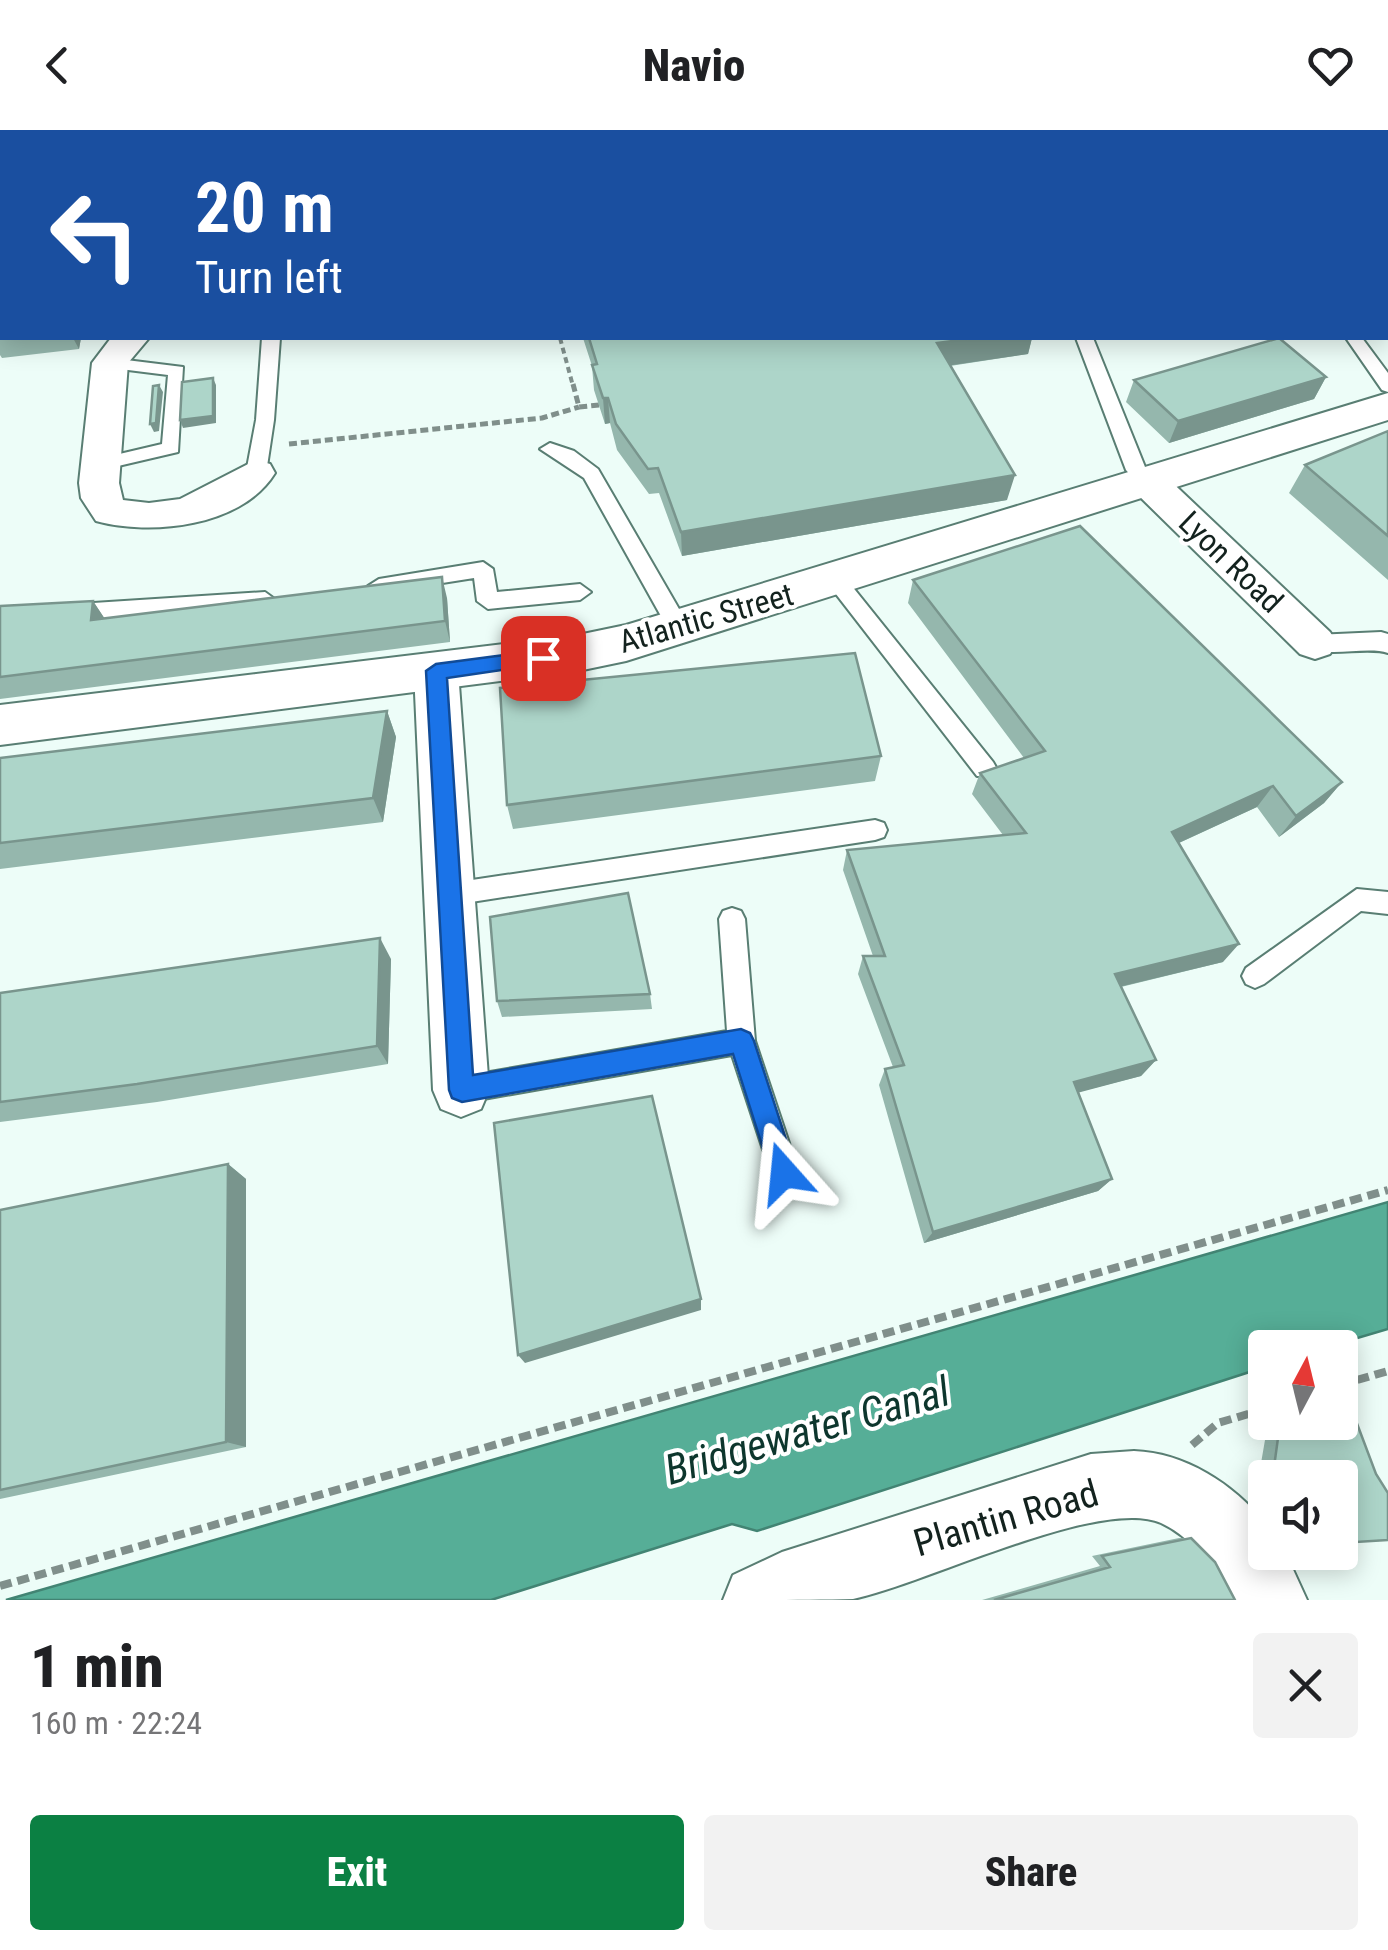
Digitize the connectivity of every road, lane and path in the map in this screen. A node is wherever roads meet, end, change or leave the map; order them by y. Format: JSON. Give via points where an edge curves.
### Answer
{"nodes":[{"id":1,"x":271,"y":340,"type":"edge"},
{"id":2,"x":561,"y":340,"type":"edge"},
{"id":3,"x":1085,"y":340,"type":"edge"},
{"id":4,"x":1355,"y":340,"type":"edge"},
{"id":5,"x":121,"y":350,"type":"edge"},
{"id":6,"x":1387,"y":403,"type":"edge"},
{"id":7,"x":599,"y":405,"type":"edge"},
{"id":8,"x":580,"y":408,"type":"junction"},
{"id":9,"x":550,"y":449,"type":"dead end"},
{"id":10,"x":258,"y":460,"type":"junction"},
{"id":11,"x":101,"y":464,"type":"junction"},
{"id":12,"x":1147,"y":480,"type":"junction"},
{"id":13,"x":836,"y":580,"type":"junction"},
{"id":14,"x":350,"y":591,"type":"edge"},
{"id":15,"x":580,"y":592,"type":"dead end"},
{"id":16,"x":294,"y":598,"type":"edge"},
{"id":17,"x":0,"y":616,"type":"edge"},
{"id":18,"x":679,"y":628,"type":"junction"},
{"id":19,"x":1316,"y":644,"type":"joint"},
{"id":20,"x":1388,"y":646,"type":"edge"},
{"id":21,"x":436,"y":671,"type":"junction"},
{"id":22,"x":0,"y":725,"type":"edge"},
{"id":23,"x":985,"y":769,"type":"edge"},
{"id":24,"x":875,"y":830,"type":"dead end"},
{"id":25,"x":452,"y":894,"type":"junction"},
{"id":26,"x":1388,"y":902,"type":"edge"},
{"id":27,"x":732,"y":919,"type":"dead end"},
{"id":28,"x":1254,"y":976,"type":"dead end"},
{"id":29,"x":741,"y":1041,"type":"junction"},
{"id":30,"x":462,"y":1090,"type":"joint"},
{"id":31,"x":784,"y":1173,"type":"dead end"},
{"id":32,"x":1388,"y":1190,"type":"edge"},
{"id":33,"x":1388,"y":1370,"type":"edge"},
{"id":34,"x":1358,"y":1380,"type":"edge"},
{"id":35,"x":1248,"y":1414,"type":"edge"},
{"id":36,"x":1174,"y":1492,"type":"junction"},
{"id":37,"x":0,"y":1586,"type":"edge"},
{"id":38,"x":758,"y":1600,"type":"edge"},
{"id":39,"x":1272,"y":1600,"type":"edge"}],
"edges":[{"from":1,"to":10,"type":"lane"},
{"from":2,"to":8,"type":"path"},
{"from":3,"to":12,"type":"lane","via":[[1136,470]]},
{"from":4,"to":6,"type":"lane"},
{"from":5,"to":11,"type":"street"},
{"from":5,"to":11,"type":"lane","via":[[177,370],[170,448]]},
{"from":6,"to":12,"type":"street","name":"Atlantic Street"},
{"from":7,"to":8,"type":"path"},
{"from":8,"to":10,"type":"path"},
{"from":9,"to":18,"type":"lane","via":[[591,474]]},
{"from":10,"to":11,"type":"street","via":[[232,493],[202,507],[130,518],[110,512],[101,498]]},
{"from":12,"to":13,"type":"street","name":"Atlantic Street"},
{"from":12,"to":19,"type":"street","name":"Lyon Road"},
{"from":13,"to":18,"type":"street","name":"Atlantic Street"},
{"from":13,"to":23,"type":"lane"},
{"from":14,"to":15,"type":"lane","via":[[483,569],[488,601]]},
{"from":16,"to":17,"type":"lane"},
{"from":18,"to":21,"type":"street","name":"Atlantic Street","via":[[578,653]]},
{"from":19,"to":20,"type":"lane","via":[[1382,640]]},
{"from":21,"to":22,"type":"street","name":"Atlantic Street"},
{"from":21,"to":25,"type":"street"},
{"from":24,"to":25,"type":"lane"},
{"from":25,"to":30,"type":"street"},
{"from":26,"to":28,"type":"lane","via":[[1357,900]]},
{"from":27,"to":29,"type":"lane"},
{"from":29,"to":30,"type":"lane"},
{"from":29,"to":31,"type":"lane"},
{"from":32,"to":37,"type":"path"},
{"from":33,"to":34,"type":"path"},
{"from":35,"to":36,"type":"path","via":[[1218,1423],[1188,1448]]},
{"from":36,"to":38,"type":"street","name":"Plantin Road","via":[[1132,1484],[1091,1488]]},
{"from":36,"to":39,"type":"street","via":[[1236,1543]]}]}
